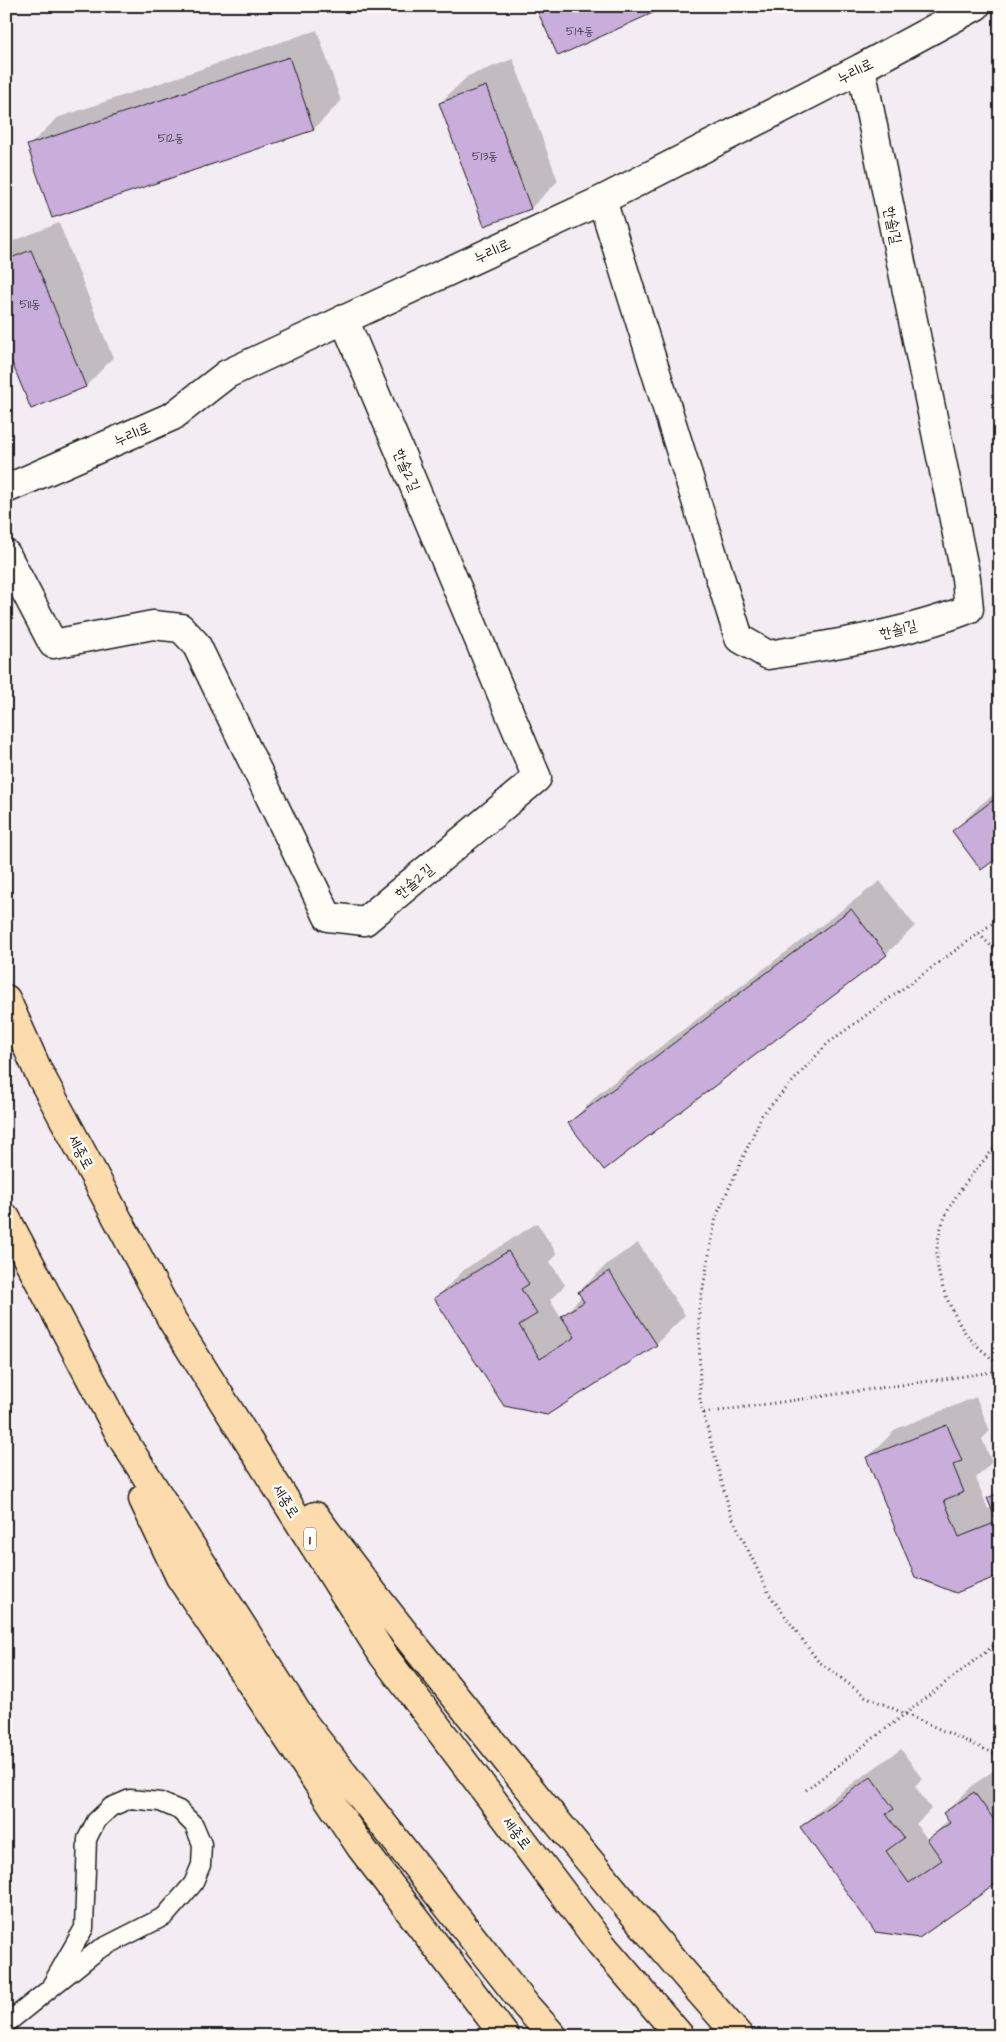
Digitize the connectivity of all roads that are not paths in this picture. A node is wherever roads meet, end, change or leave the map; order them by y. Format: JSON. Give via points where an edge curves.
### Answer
{"nodes":[{"id":1,"x":976,"y":6,"type":"edge"},
{"id":2,"x":861,"y":68,"type":"junction"},
{"id":3,"x":602,"y":200,"type":"junction"},
{"id":4,"x":344,"y":320,"type":"junction"},
{"id":5,"x":6,"y":489,"type":"edge"},
{"id":6,"x":6,"y":554,"type":"edge"},
{"id":7,"x":6,"y":999,"type":"edge"},
{"id":8,"x":6,"y":1218,"type":"edge"},
{"id":9,"x":56,"y":1314,"type":"junction"},
{"id":10,"x":172,"y":1320,"type":"junction"},
{"id":11,"x":51,"y":1986,"type":"junction"},
{"id":12,"x":6,"y":2024,"type":"edge"},
{"id":13,"x":505,"y":2036,"type":"edge"},
{"id":14,"x":553,"y":2036,"type":"edge"},
{"id":15,"x":680,"y":2036,"type":"edge"},
{"id":16,"x":739,"y":2036,"type":"edge"}],
"edges":[{"from":1,"to":2,"type":"street","name":"누리1로"},
{"from":2,"to":3,"type":"street","name":"누리1로"},
{"from":2,"to":3,"type":"street","name":"한솔1길","via":[[966,578],[969,609],[863,638],[768,655],[739,638]]},
{"from":3,"to":4,"type":"street","name":"누리1로"},
{"from":4,"to":5,"type":"street","name":"누리1로","via":[[227,374],[173,416]]},
{"from":4,"to":6,"type":"street","name":"한솔2길","via":[[537,778],[365,921],[328,917],[196,644],[180,628],[153,625],[53,644]]},
{"from":7,"to":10,"type":"highway","name":"세종로","number":"1","via":[[38,1071]]},
{"from":8,"to":9,"type":"highway"},
{"from":9,"to":13,"type":"highway","via":[[180,1577],[360,1846]]},
{"from":9,"to":14,"type":"highway","via":[[122,1438],[305,1725]]},
{"from":10,"to":15,"type":"highway","name":"세종로","number":"1","via":[[382,1655],[601,1944]]},
{"from":10,"to":16,"type":"highway","via":[[371,1593],[544,1806]]},
{"from":11,"to":11,"type":"lane","via":[[98,1950],[165,1916],[192,1884],[201,1865],[202,1844],[194,1825],[180,1810],[160,1802],[130,1799],[110,1806],[96,1821],[87,1839],[84,1928]]},
{"from":11,"to":12,"type":"lane"}]}
